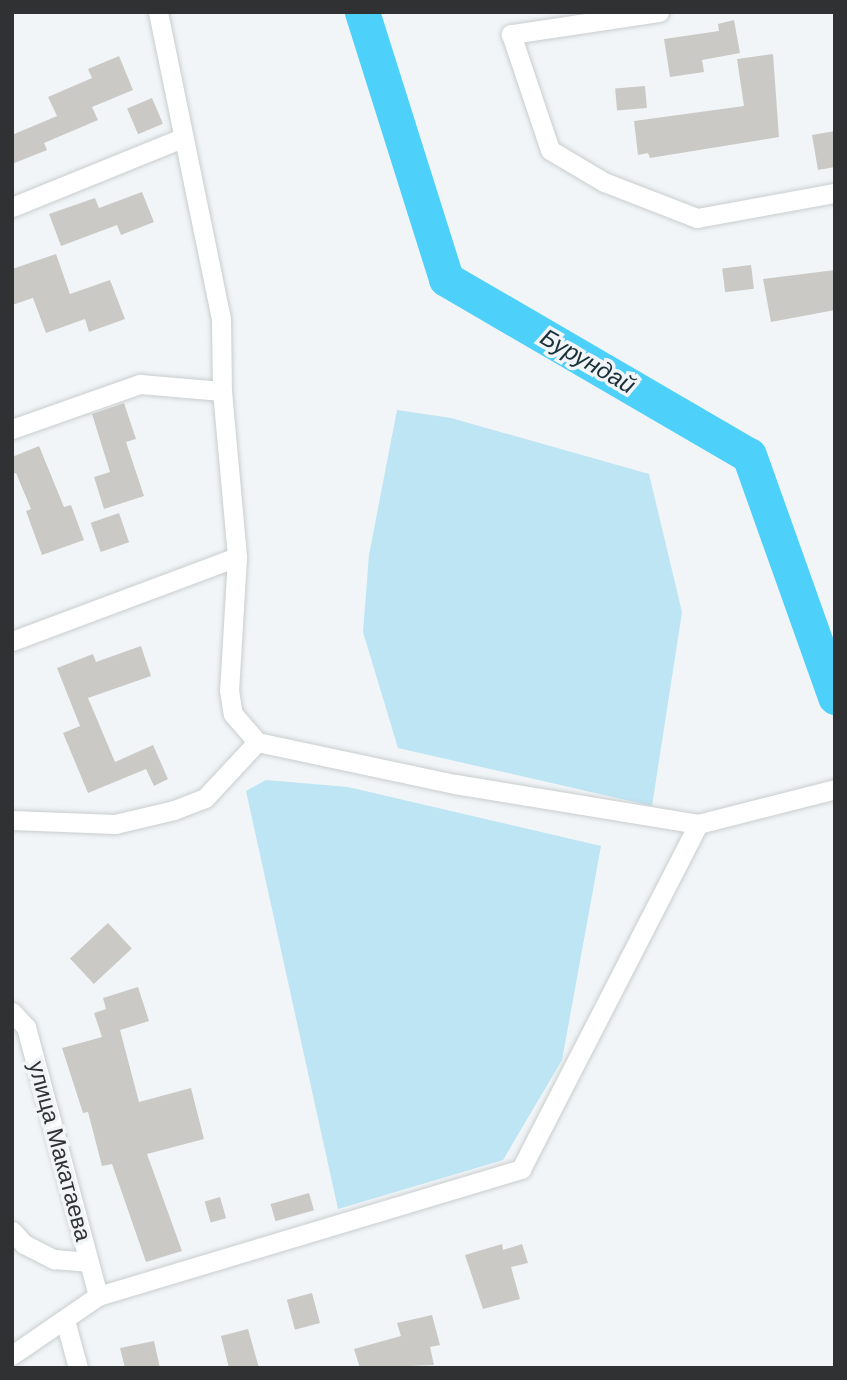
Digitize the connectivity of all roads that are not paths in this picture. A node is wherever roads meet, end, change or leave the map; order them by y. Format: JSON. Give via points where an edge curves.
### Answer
{"nodes":[{"id":1,"x":158,"y":12,"type":"edge"},
{"id":2,"x":659,"y":12,"type":"edge"},
{"id":3,"x":182,"y":138,"type":"junction"},
{"id":4,"x":835,"y":193,"type":"edge"},
{"id":5,"x":12,"y":207,"type":"edge"},
{"id":6,"x":222,"y":391,"type":"junction"},
{"id":7,"x":12,"y":429,"type":"edge"},
{"id":8,"x":237,"y":557,"type":"junction"},
{"id":9,"x":12,"y":641,"type":"edge"},
{"id":10,"x":257,"y":742,"type":"junction"},
{"id":11,"x":835,"y":789,"type":"edge"},
{"id":12,"x":12,"y":820,"type":"edge"},
{"id":13,"x":698,"y":824,"type":"junction"},
{"id":14,"x":12,"y":1012,"type":"edge"},
{"id":15,"x":12,"y":1231,"type":"edge"},
{"id":16,"x":89,"y":1262,"type":"junction"},
{"id":17,"x":98,"y":1296,"type":"junction"},
{"id":18,"x":65,"y":1320,"type":"junction"},
{"id":19,"x":12,"y":1355,"type":"edge"},
{"id":20,"x":78,"y":1368,"type":"edge"}],
"edges":[{"from":1,"to":3,"type":"street"},
{"from":2,"to":4,"type":"street","via":[[511,34],[550,150],[604,182],[697,219]]},
{"from":3,"to":5,"type":"street"},
{"from":3,"to":6,"type":"street","via":[[221,320]]},
{"from":6,"to":7,"type":"street","via":[[140,384]]},
{"from":6,"to":8,"type":"street"},
{"from":8,"to":9,"type":"street"},
{"from":8,"to":10,"type":"street","via":[[229,690],[233,714]]},
{"from":10,"to":12,"type":"street","via":[[205,798],[174,810],[115,824]]},
{"from":10,"to":13,"type":"street","via":[[455,784]]},
{"from":11,"to":13,"type":"street"},
{"from":13,"to":17,"type":"street","via":[[521,1169]]},
{"from":14,"to":16,"type":"street","name":"улица Макатаева","via":[[26,1027]]},
{"from":15,"to":16,"type":"street","via":[[24,1244],[54,1259]]},
{"from":16,"to":17,"type":"street","name":"улица Макатаева"},
{"from":17,"to":18,"type":"street"},
{"from":18,"to":19,"type":"street"},
{"from":18,"to":20,"type":"street"}]}
